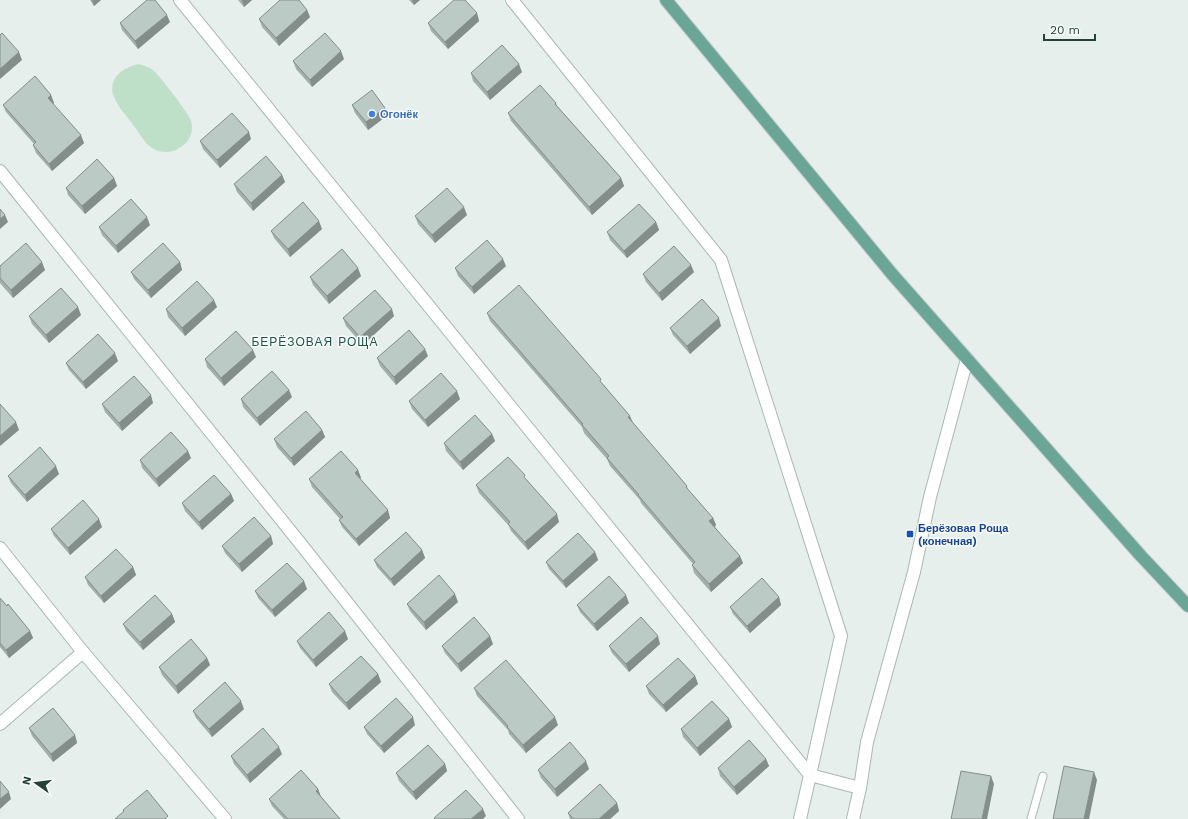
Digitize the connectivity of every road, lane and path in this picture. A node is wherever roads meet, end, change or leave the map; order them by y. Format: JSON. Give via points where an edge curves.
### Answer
{"nodes":[{"id":1,"x":180,"y":0,"type":"edge"},
{"id":2,"x":512,"y":0,"type":"edge"},
{"id":3,"x":666,"y":0,"type":"edge"},
{"id":4,"x":0,"y":171,"type":"edge"},
{"id":5,"x":967,"y":359,"type":"junction"},
{"id":6,"x":0,"y":548,"type":"edge"},
{"id":7,"x":1188,"y":606,"type":"edge"},
{"id":8,"x":83,"y":652,"type":"junction"},
{"id":9,"x":0,"y":724,"type":"edge"},
{"id":10,"x":810,"y":775,"type":"junction"},
{"id":11,"x":1043,"y":776,"type":"dead end"},
{"id":12,"x":860,"y":788,"type":"junction"},
{"id":13,"x":225,"y":819,"type":"edge"},
{"id":14,"x":518,"y":819,"type":"edge"},
{"id":15,"x":800,"y":819,"type":"edge"},
{"id":16,"x":853,"y":819,"type":"edge"},
{"id":17,"x":1032,"y":819,"type":"edge"}],
"edges":[{"from":1,"to":10,"type":"street"},
{"from":2,"to":10,"type":"street","via":[[721,260],[842,636]]},
{"from":3,"to":5,"type":"main road","via":[[887,268]]},
{"from":4,"to":14,"type":"street","via":[[300,543]]},
{"from":5,"to":7,"type":"main road"},
{"from":5,"to":12,"type":"street","via":[[930,497],[914,572],[867,742]]},
{"from":6,"to":8,"type":"street"},
{"from":8,"to":9,"type":"street"},
{"from":8,"to":13,"type":"street"},
{"from":10,"to":12,"type":"street"},
{"from":10,"to":15,"type":"street"},
{"from":11,"to":17,"type":"lane"},
{"from":12,"to":16,"type":"street"}]}
